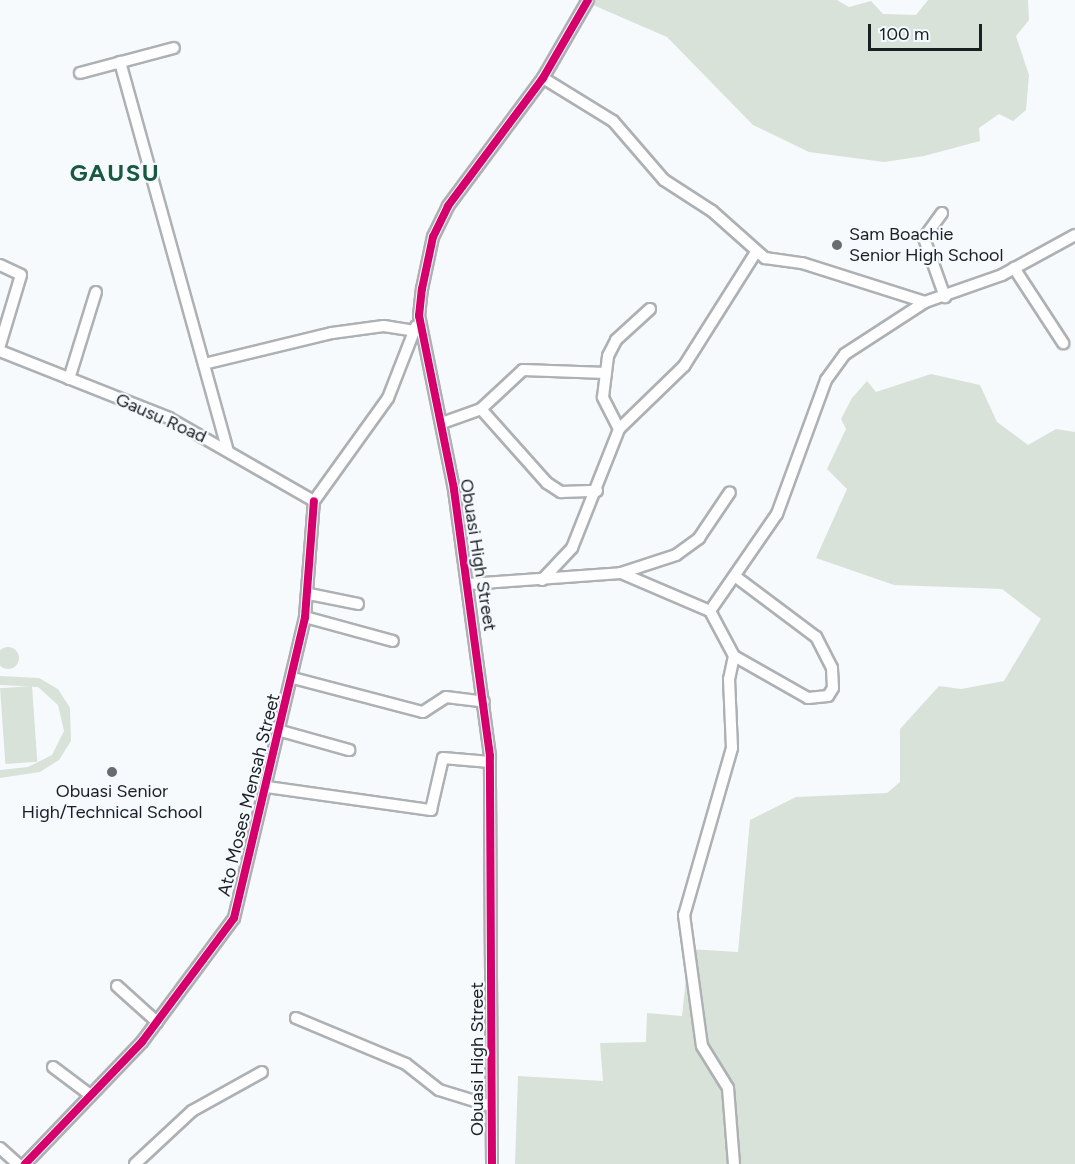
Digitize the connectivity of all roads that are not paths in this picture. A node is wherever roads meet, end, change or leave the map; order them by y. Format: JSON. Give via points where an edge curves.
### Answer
{"nodes":[{"id":1,"x":588,"y":0,"type":"edge"},
{"id":2,"x":174,"y":48,"type":"dead end"},
{"id":3,"x":120,"y":62,"type":"junction"},
{"id":4,"x":80,"y":73,"type":"dead end"},
{"id":5,"x":543,"y":78,"type":"junction"},
{"id":6,"x":942,"y":213,"type":"dead end"},
{"id":7,"x":1075,"y":235,"type":"edge"},
{"id":8,"x":756,"y":252,"type":"junction"},
{"id":9,"x":0,"y":265,"type":"edge"},
{"id":10,"x":1014,"y":268,"type":"junction"},
{"id":11,"x":96,"y":292,"type":"dead end"},
{"id":12,"x":945,"y":297,"type":"junction"},
{"id":13,"x":925,"y":302,"type":"junction"},
{"id":14,"x":650,"y":309,"type":"dead end"},
{"id":15,"x":419,"y":316,"type":"junction"},
{"id":16,"x":415,"y":331,"type":"junction"},
{"id":17,"x":1063,"y":343,"type":"dead end"},
{"id":18,"x":0,"y":345,"type":"edge"},
{"id":19,"x":0,"y":351,"type":"edge"},
{"id":20,"x":408,"y":352,"type":"junction"},
{"id":21,"x":427,"y":352,"type":"junction"},
{"id":22,"x":204,"y":364,"type":"junction"},
{"id":23,"x":606,"y":373,"type":"junction"},
{"id":24,"x":69,"y":379,"type":"junction"},
{"id":25,"x":481,"y":409,"type":"junction"},
{"id":26,"x":442,"y":423,"type":"junction"},
{"id":27,"x":619,"y":429,"type":"junction"},
{"id":28,"x":227,"y":448,"type":"junction"},
{"id":29,"x":597,"y":491,"type":"junction"},
{"id":30,"x":730,"y":492,"type":"dead end"},
{"id":31,"x":314,"y":501,"type":"junction"},
{"id":32,"x":621,"y":573,"type":"junction"},
{"id":33,"x":736,"y":577,"type":"junction"},
{"id":34,"x":542,"y":580,"type":"junction"},
{"id":35,"x":469,"y":584,"type":"junction"},
{"id":36,"x":309,"y":594,"type":"junction"},
{"id":37,"x":358,"y":604,"type":"dead end"},
{"id":38,"x":710,"y":611,"type":"junction"},
{"id":39,"x":306,"y":617,"type":"junction"},
{"id":40,"x":393,"y":641,"type":"dead end"},
{"id":41,"x":734,"y":656,"type":"junction"},
{"id":42,"x":292,"y":678,"type":"junction"},
{"id":43,"x":483,"y":702,"type":"junction"},
{"id":44,"x":281,"y":731,"type":"junction"},
{"id":45,"x":349,"y":750,"type":"dead end"},
{"id":46,"x":490,"y":762,"type":"junction"},
{"id":47,"x":267,"y":787,"type":"junction"},
{"id":48,"x":117,"y":986,"type":"dead end"},
{"id":49,"x":296,"y":1018,"type":"dead end"},
{"id":50,"x":157,"y":1023,"type":"junction"},
{"id":51,"x":53,"y":1067,"type":"dead end"},
{"id":52,"x":262,"y":1072,"type":"dead end"},
{"id":53,"x":89,"y":1094,"type":"junction"},
{"id":54,"x":491,"y":1106,"type":"junction"},
{"id":55,"x":0,"y":1148,"type":"edge"},
{"id":56,"x":18,"y":1164,"type":"edge"},
{"id":57,"x":25,"y":1164,"type":"edge"},
{"id":58,"x":135,"y":1164,"type":"edge"},
{"id":59,"x":492,"y":1164,"type":"edge"},
{"id":60,"x":734,"y":1164,"type":"edge"}],
"edges":[{"from":1,"to":5,"type":"street","name":"Obuasi High Street"},
{"from":2,"to":3,"type":"street"},
{"from":3,"to":4,"type":"street"},
{"from":3,"to":22,"type":"street"},
{"from":5,"to":8,"type":"street","via":[[613,121],[664,180],[712,211]]},
{"from":5,"to":15,"type":"street","name":"Obuasi High Street","via":[[440,221],[428,257]]},
{"from":6,"to":12,"type":"street","via":[[924,238]]},
{"from":7,"to":10,"type":"street"},
{"from":8,"to":13,"type":"street"},
{"from":8,"to":27,"type":"street","via":[[684,366]]},
{"from":9,"to":18,"type":"street","via":[[21,275]]},
{"from":10,"to":12,"type":"street"},
{"from":10,"to":17,"type":"street"},
{"from":11,"to":24,"type":"street"},
{"from":12,"to":13,"type":"street"},
{"from":13,"to":33,"type":"street","via":[[845,354],[826,380],[789,491]]},
{"from":14,"to":23,"type":"street","via":[[616,340]]},
{"from":15,"to":16,"type":"street"},
{"from":15,"to":21,"type":"street","name":"Obuasi High Street"},
{"from":16,"to":20,"type":"street"},
{"from":16,"to":22,"type":"street","via":[[353,329]]},
{"from":19,"to":24,"type":"street","name":"Gausu Road"},
{"from":20,"to":21,"type":"street"},
{"from":20,"to":31,"type":"street","via":[[380,411]]},
{"from":21,"to":26,"type":"street","name":"Obuasi High Street"},
{"from":22,"to":28,"type":"street"},
{"from":23,"to":25,"type":"street","via":[[533,367],[513,375]]},
{"from":23,"to":27,"type":"street","via":[[605,406]]},
{"from":24,"to":28,"type":"street","name":"Gausu Road"},
{"from":25,"to":26,"type":"street"},
{"from":25,"to":29,"type":"street","via":[[547,483],[561,492]]},
{"from":26,"to":35,"type":"street","name":"Obuasi High Street"},
{"from":27,"to":29,"type":"street"},
{"from":28,"to":31,"type":"street","name":"Gausu Road"},
{"from":29,"to":34,"type":"street","via":[[564,562]]},
{"from":30,"to":32,"type":"street","via":[[690,547]]},
{"from":31,"to":36,"type":"street","name":"Ato Moses Mensah Street"},
{"from":32,"to":34,"type":"street"},
{"from":32,"to":38,"type":"street"},
{"from":33,"to":38,"type":"street"},
{"from":33,"to":41,"type":"street","via":[[816,637],[832,668],[833,688],[828,696],[808,698]]},
{"from":34,"to":35,"type":"street"},
{"from":35,"to":43,"type":"street","name":"Obuasi High Street"},
{"from":36,"to":37,"type":"street"},
{"from":36,"to":39,"type":"street","name":"Ato Moses Mensah Street"},
{"from":38,"to":41,"type":"street"},
{"from":39,"to":40,"type":"street"},
{"from":39,"to":42,"type":"street","name":"Ato Moses Mensah Street"},
{"from":41,"to":60,"type":"street","via":[[729,679],[732,748],[684,915],[702,1046],[728,1088]]},
{"from":42,"to":43,"type":"street","via":[[423,712],[446,697]]},
{"from":42,"to":44,"type":"street","name":"Ato Moses Mensah Street"},
{"from":43,"to":46,"type":"street","name":"Obuasi High Street"},
{"from":44,"to":45,"type":"street"},
{"from":44,"to":47,"type":"street","name":"Ato Moses Mensah Street"},
{"from":46,"to":47,"type":"street","via":[[443,758],[431,810]]},
{"from":46,"to":54,"type":"street","name":"Obuasi High Street"},
{"from":47,"to":50,"type":"street","name":"Ato Moses Mensah Street","via":[[234,918]]},
{"from":48,"to":50,"type":"street"},
{"from":49,"to":54,"type":"street","via":[[406,1064],[439,1090]]},
{"from":50,"to":53,"type":"street","name":"Ato Moses Mensah Street"},
{"from":51,"to":53,"type":"street"},
{"from":52,"to":58,"type":"street","via":[[192,1111]]},
{"from":53,"to":57,"type":"street","name":"Ato Moses Mensah Street"},
{"from":54,"to":59,"type":"street","name":"Obuasi High Street"},
{"from":55,"to":56,"type":"street"}]}
